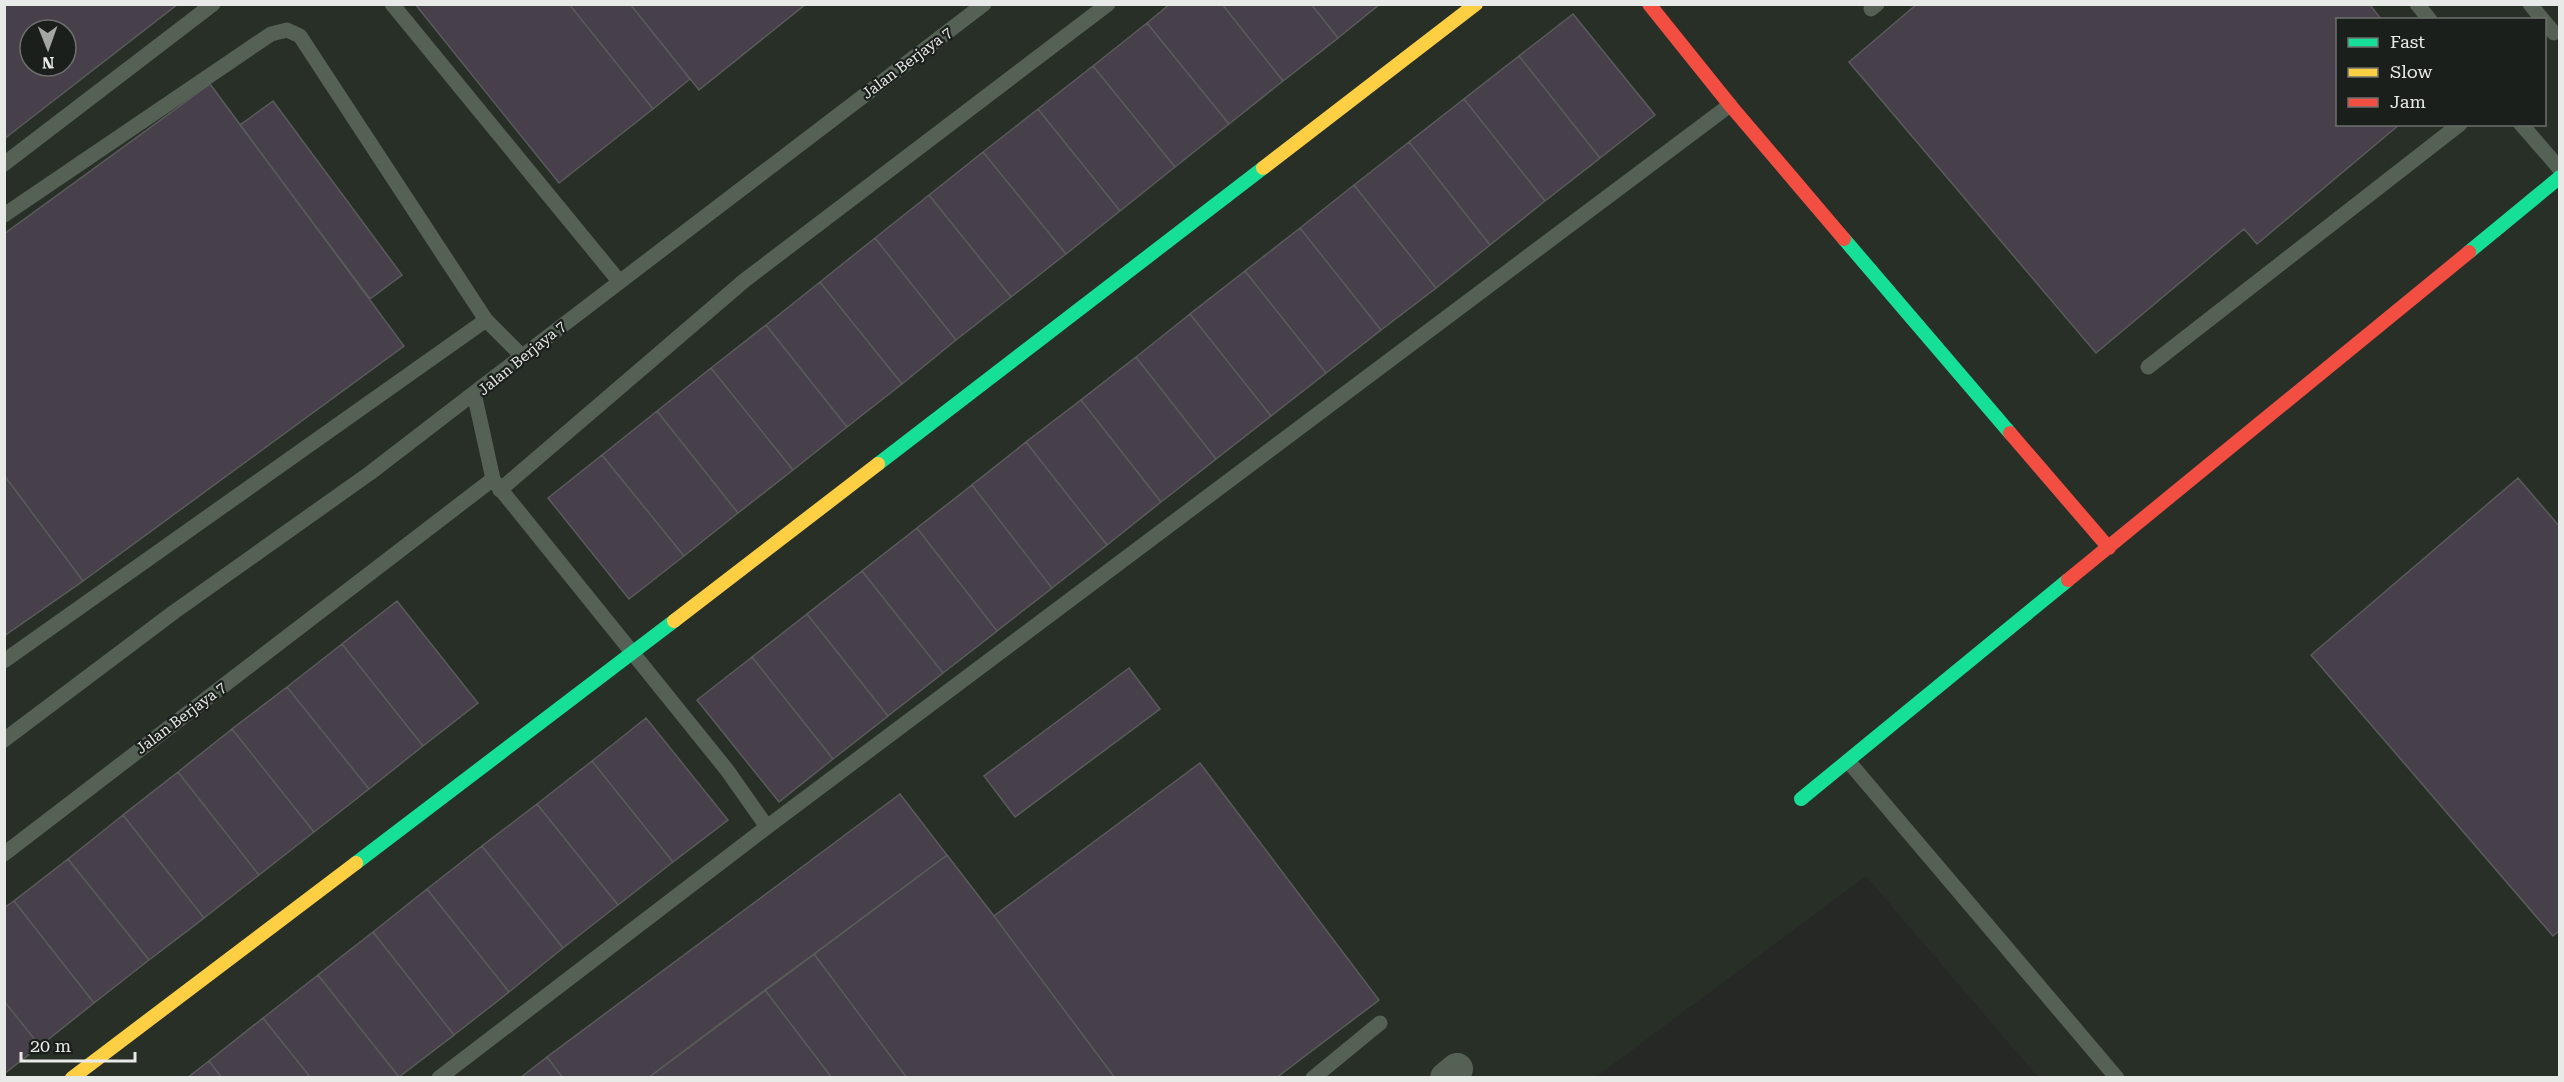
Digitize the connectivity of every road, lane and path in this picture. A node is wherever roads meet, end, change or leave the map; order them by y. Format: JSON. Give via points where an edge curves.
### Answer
{"nodes":[{"id":1,"x":213,"y":4,"type":"edge"},
{"id":2,"x":392,"y":4,"type":"edge"},
{"id":3,"x":984,"y":4,"type":"edge"},
{"id":4,"x":1108,"y":4,"type":"edge"},
{"id":5,"x":1476,"y":4,"type":"edge"},
{"id":6,"x":1649,"y":4,"type":"edge"},
{"id":7,"x":2417,"y":4,"type":"edge"},
{"id":8,"x":2530,"y":4,"type":"edge"},
{"id":9,"x":2428,"y":18,"type":"edge"},
{"id":10,"x":2542,"y":18,"type":"edge"},
{"id":11,"x":1730,"y":105,"type":"junction"},
{"id":12,"x":2457,"y":126,"type":"edge"},
{"id":13,"x":2523,"y":126,"type":"edge"},
{"id":14,"x":4,"y":164,"type":"edge"},
{"id":15,"x":2559,"y":169,"type":"edge"},
{"id":16,"x":2559,"y":177,"type":"edge"},
{"id":17,"x":4,"y":215,"type":"edge"},
{"id":18,"x":619,"y":281,"type":"junction"},
{"id":19,"x":486,"y":320,"type":"junction"},
{"id":20,"x":522,"y":356,"type":"junction"},
{"id":21,"x":2148,"y":368,"type":"dead end"},
{"id":22,"x":474,"y":393,"type":"junction"},
{"id":23,"x":496,"y":484,"type":"junction"},
{"id":24,"x":2109,"y":548,"type":"junction"},
{"id":25,"x":634,"y":652,"type":"junction"},
{"id":26,"x":4,"y":661,"type":"edge"},
{"id":27,"x":4,"y":740,"type":"edge"},
{"id":28,"x":1848,"y":762,"type":"junction"},
{"id":29,"x":1801,"y":799,"type":"dead end"},
{"id":30,"x":767,"y":827,"type":"junction"},
{"id":31,"x":4,"y":854,"type":"edge"},
{"id":32,"x":1380,"y":1023,"type":"dead end"},
{"id":33,"x":72,"y":1077,"type":"edge"},
{"id":34,"x":439,"y":1077,"type":"edge"},
{"id":35,"x":1313,"y":1077,"type":"edge"},
{"id":36,"x":2117,"y":1077,"type":"edge"}],
"edges":[{"from":1,"to":14,"type":"lane"},
{"from":2,"to":18,"type":"lane"},
{"from":3,"to":18,"type":"lane","name":"Jalan Berjaya 7"},
{"from":4,"to":23,"type":"lane","via":[[745,279]]},
{"from":5,"to":25,"type":"street"},
{"from":6,"to":11,"type":"street"},
{"from":7,"to":9,"type":"lane"},
{"from":8,"to":10,"type":"lane"},
{"from":11,"to":24,"type":"street"},
{"from":11,"to":30,"type":"lane"},
{"from":12,"to":21,"type":"lane"},
{"from":13,"to":15,"type":"lane"},
{"from":16,"to":24,"type":"street"},
{"from":17,"to":19,"type":"lane","via":[[271,34],[287,30],[300,36]]},
{"from":18,"to":20,"type":"lane","name":"Jalan Berjaya 7"},
{"from":19,"to":20,"type":"lane"},
{"from":19,"to":26,"type":"lane"},
{"from":20,"to":22,"type":"lane","name":"Jalan Berjaya 7"},
{"from":22,"to":23,"type":"lane","name":"Jalan Berjaya 7"},
{"from":22,"to":27,"type":"lane"},
{"from":23,"to":25,"type":"lane"},
{"from":23,"to":31,"type":"lane","name":"Jalan Berjaya 7"},
{"from":24,"to":28,"type":"street"},
{"from":25,"to":30,"type":"lane"},
{"from":25,"to":33,"type":"street"},
{"from":28,"to":29,"type":"street"},
{"from":28,"to":36,"type":"lane"},
{"from":30,"to":34,"type":"lane"},
{"from":32,"to":35,"type":"lane"}]}
